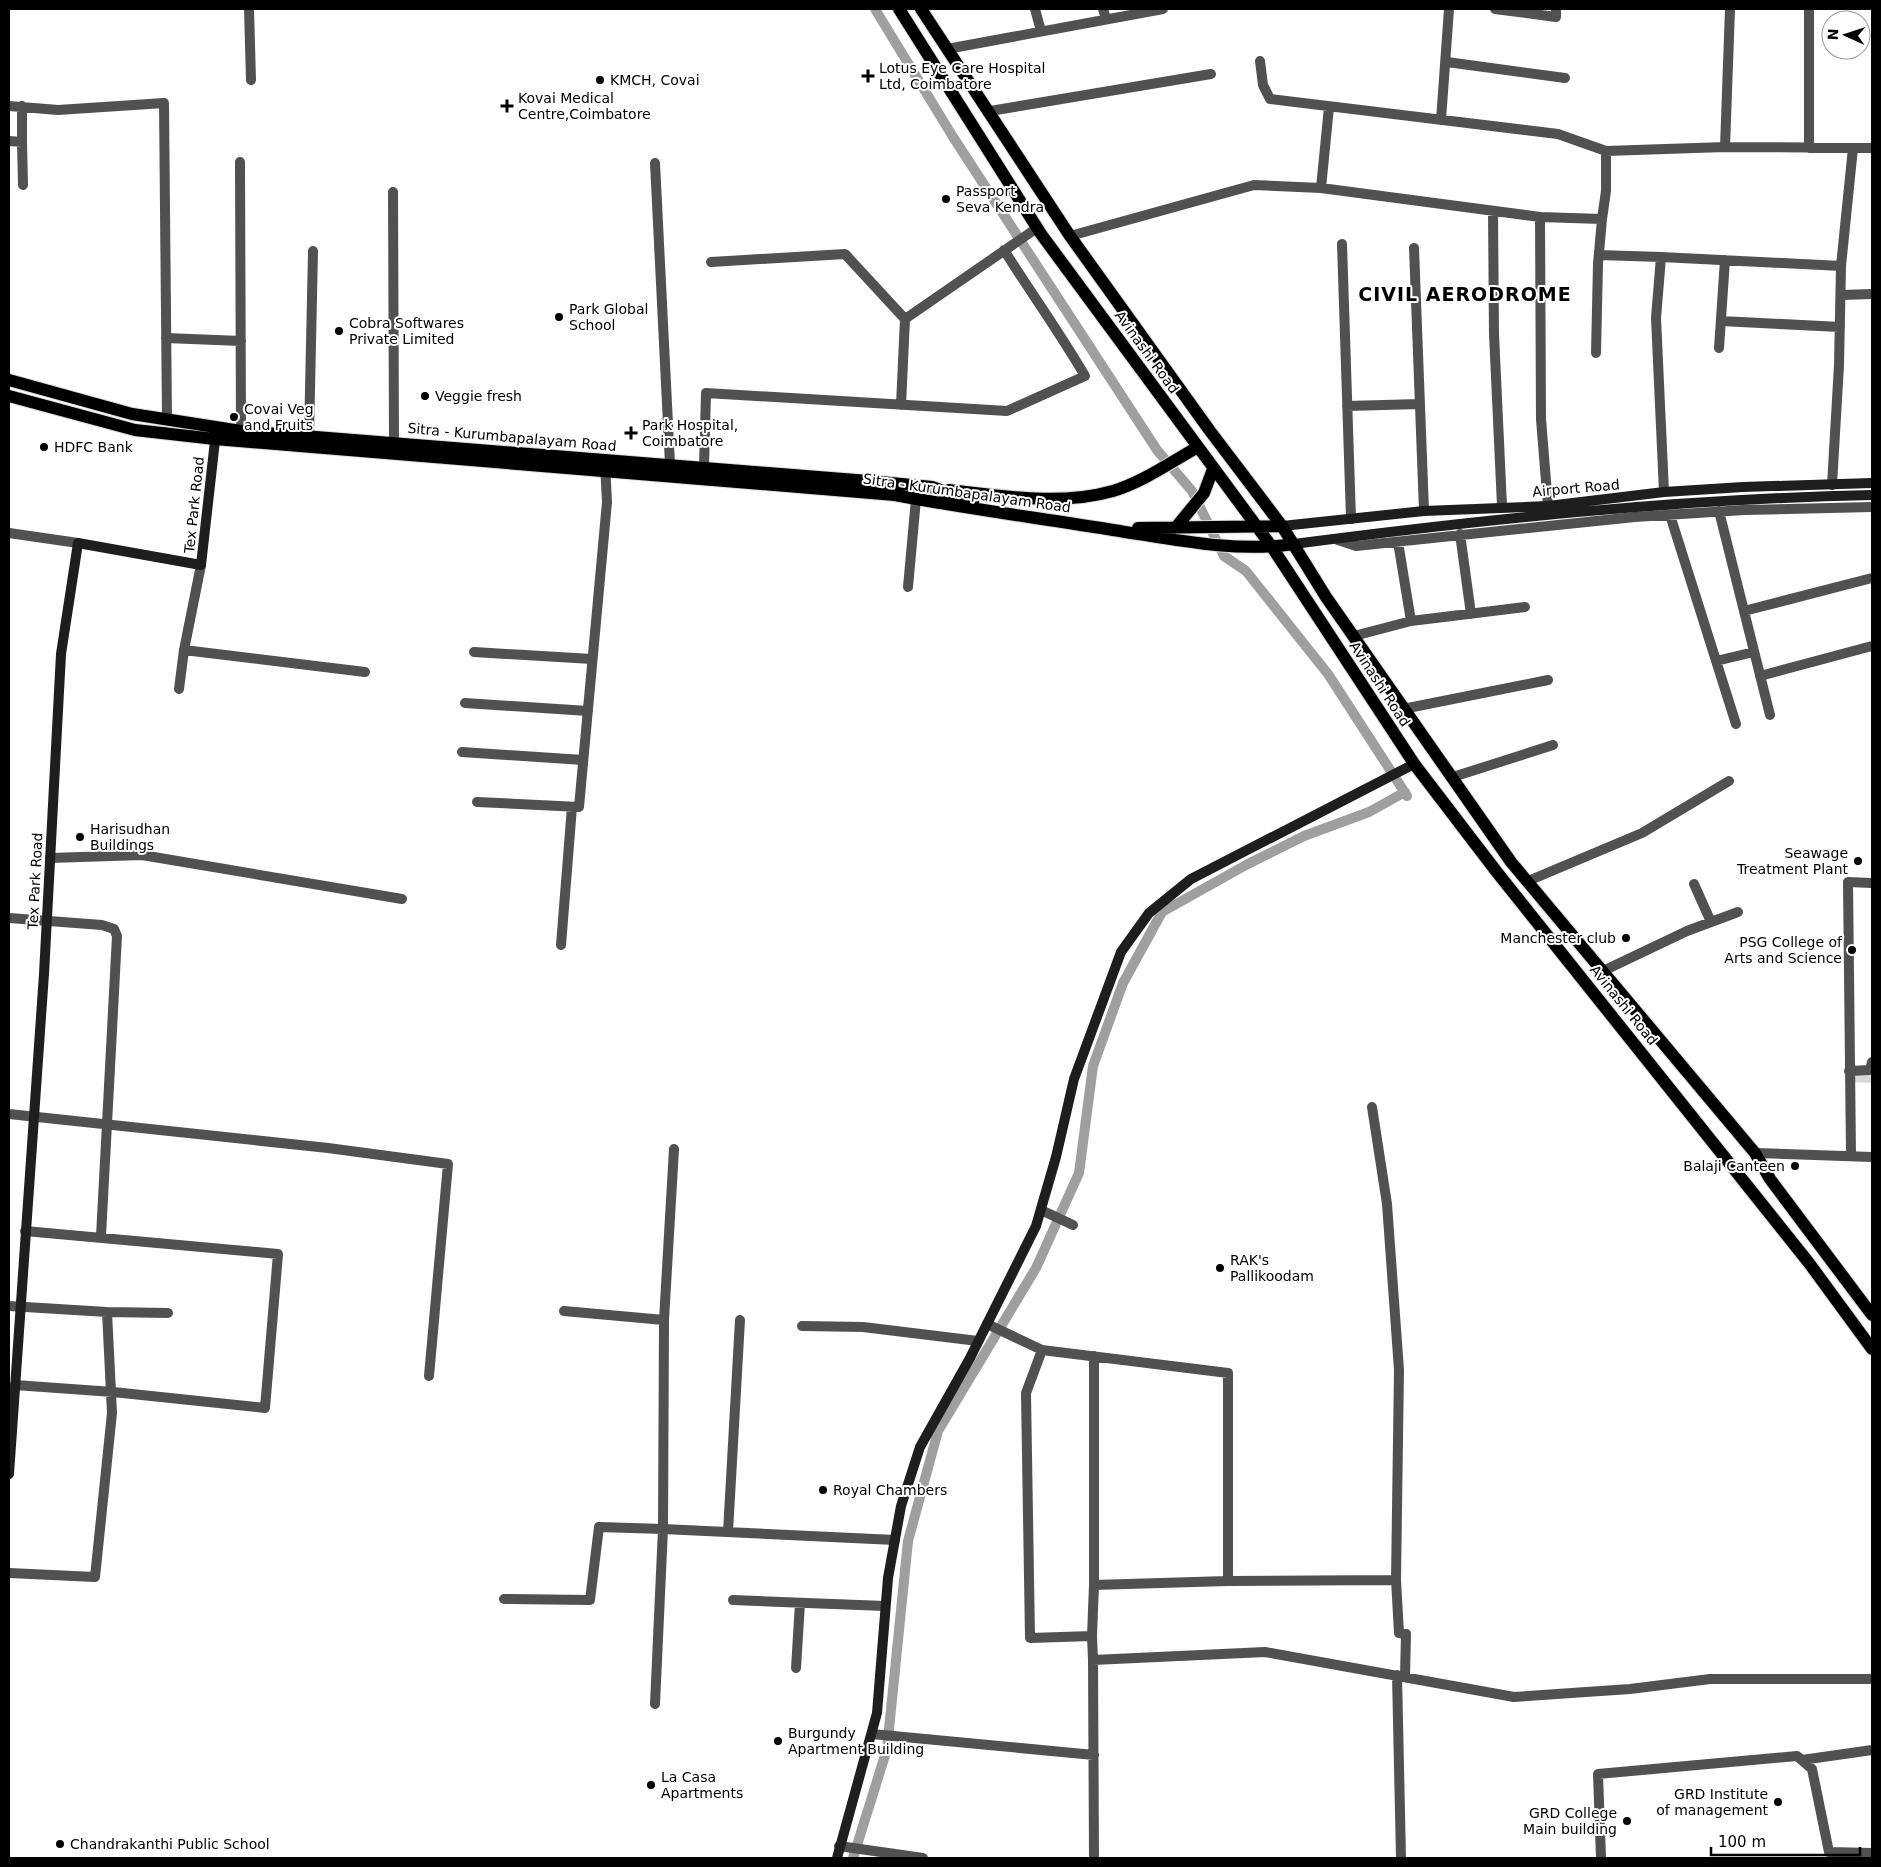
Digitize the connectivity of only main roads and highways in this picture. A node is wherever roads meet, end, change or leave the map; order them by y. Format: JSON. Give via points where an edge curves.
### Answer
{"nodes":[{"id":1,"x":899,"y":9,"type":"edge"},
{"id":2,"x":921,"y":9,"type":"edge"},
{"id":3,"x":1060,"y":221,"type":"junction"},
{"id":4,"x":1038,"y":230,"type":"junction"},
{"id":5,"x":9,"y":380,"type":"edge"},
{"id":6,"x":9,"y":396,"type":"edge"},
{"id":7,"x":215,"y":433,"type":"junction"},
{"id":8,"x":1193,"y":450,"type":"junction"},
{"id":9,"x":605,"y":465,"type":"junction"},
{"id":10,"x":1213,"y":469,"type":"junction"},
{"id":11,"x":928,"y":487,"type":"junction"},
{"id":12,"x":920,"y":500,"type":"junction"},
{"id":13,"x":1181,"y":526,"type":"junction"},
{"id":14,"x":1282,"y":526,"type":"junction"},
{"id":15,"x":1256,"y":528,"type":"junction"},
{"id":16,"x":1294,"y":544,"type":"junction"},
{"id":17,"x":1272,"y":547,"type":"junction"},
{"id":18,"x":1872,"y":1315,"type":"edge"},
{"id":19,"x":1872,"y":1349,"type":"edge"}],
"edges":[{"from":1,"to":4,"type":"main road","name":"Avinashi Road"},
{"from":2,"to":3,"type":"main road","name":"Avinashi Road"},
{"from":3,"to":4,"type":"main road"},
{"from":3,"to":14,"type":"main road","name":"Avinashi Road"},
{"from":4,"to":8,"type":"main road","name":"Avinashi Road"},
{"from":5,"to":7,"type":"main road","name":"Sitra - Kurumbapalayam Road"},
{"from":6,"to":7,"type":"main road","via":[[135,430]]},
{"from":7,"to":9,"type":"main road","name":"Sitra - Kurumbapalayam Road"},
{"from":7,"to":9,"type":"main road","name":"Sitra - Kurumbapalayam Road","via":[[241,431],[394,442]]},
{"from":8,"to":10,"type":"main road","name":"Avinashi Road"},
{"from":8,"to":11,"type":"main road","via":[[1114,490],[1081,498],[1007,497]]},
{"from":9,"to":11,"type":"main road","name":"Sitra - Kurumbapalayam Road","via":[[670,464]]},
{"from":9,"to":12,"type":"main road","name":"Sitra - Kurumbapalayam Road"},
{"from":10,"to":13,"type":"main road","via":[[1204,493]]},
{"from":10,"to":15,"type":"main road","name":"Avinashi Road"},
{"from":11,"to":12,"type":"main road"},
{"from":11,"to":13,"type":"main road","name":"Sitra - Kurumbapalayam Road","via":[[963,500],[1130,528]]},
{"from":12,"to":17,"type":"main road","name":"Sitra - Kurumbapalayam Road","via":[[1201,542]]},
{"from":13,"to":15,"type":"main road","name":"Sitra - Kurumbapalayam Road"},
{"from":14,"to":15,"type":"main road","name":"Sitra - Kurumbapalayam Road"},
{"from":14,"to":16,"type":"main road","name":"Avinashi Road"},
{"from":15,"to":17,"type":"main road","name":"Avinashi Road"},
{"from":16,"to":17,"type":"main road","name":"Sitra - Kurumbapalayam Road"},
{"from":16,"to":18,"type":"main road","name":"Avinashi Road","via":[[1326,597],[1511,862],[1755,1153],[1770,1179]]},
{"from":17,"to":19,"type":"main road","name":"Avinashi Road","via":[[1414,764],[1809,1263]]}]}
